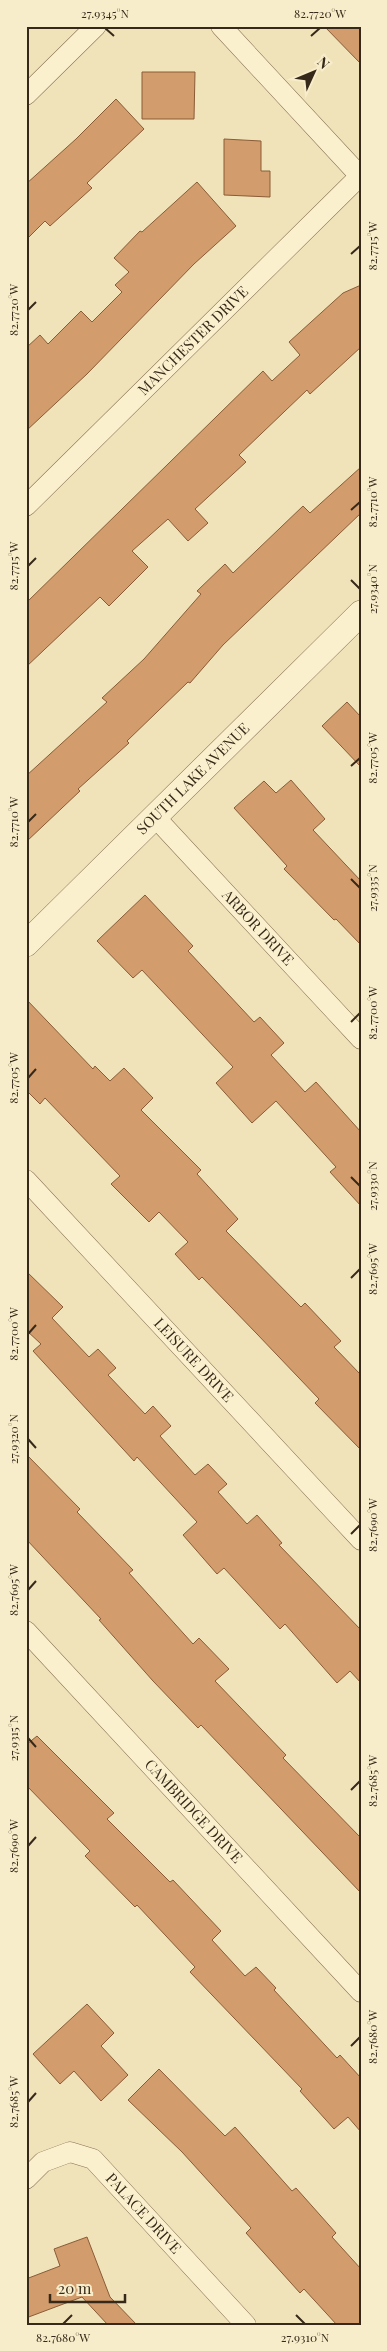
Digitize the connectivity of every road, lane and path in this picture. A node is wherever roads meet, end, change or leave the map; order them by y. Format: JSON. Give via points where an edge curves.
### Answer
{"nodes":[{"id":1,"x":96,"y":26,"type":"edge"},
{"id":2,"x":221,"y":26,"type":"edge"},
{"id":3,"x":26,"y":95,"type":"edge"},
{"id":4,"x":360,"y":176,"type":"edge"},
{"id":5,"x":26,"y":506,"type":"edge"},
{"id":6,"x":361,"y":613,"type":"edge"},
{"id":7,"x":156,"y":817,"type":"junction"},
{"id":8,"x":26,"y":944,"type":"edge"},
{"id":9,"x":361,"y":1039,"type":"edge"},
{"id":10,"x":26,"y":1180,"type":"edge"},
{"id":11,"x":361,"y":1540,"type":"edge"},
{"id":12,"x":26,"y":1632,"type":"edge"},
{"id":13,"x":361,"y":1992,"type":"edge"},
{"id":14,"x":26,"y":2179,"type":"edge"},
{"id":15,"x":246,"y":2325,"type":"edge"}],
"edges":[{"from":1,"to":3,"type":"street"},
{"from":2,"to":4,"type":"street"},
{"from":4,"to":5,"type":"street","name":"MANCHESTER DRIVE"},
{"from":6,"to":7,"type":"street","name":"SOUTH LAKE AVENUE"},
{"from":7,"to":8,"type":"street","name":"SOUTH LAKE AVENUE"},
{"from":7,"to":9,"type":"street","name":"ARBOR DRIVE"},
{"from":10,"to":11,"type":"street","name":"LEISURE DRIVE"},
{"from":12,"to":13,"type":"street","name":"CAMBRIDGE DRIVE"},
{"from":14,"to":15,"type":"street","name":"PALACE DRIVE","via":[[43,2162],[70,2152],[93,2159]]}]}
